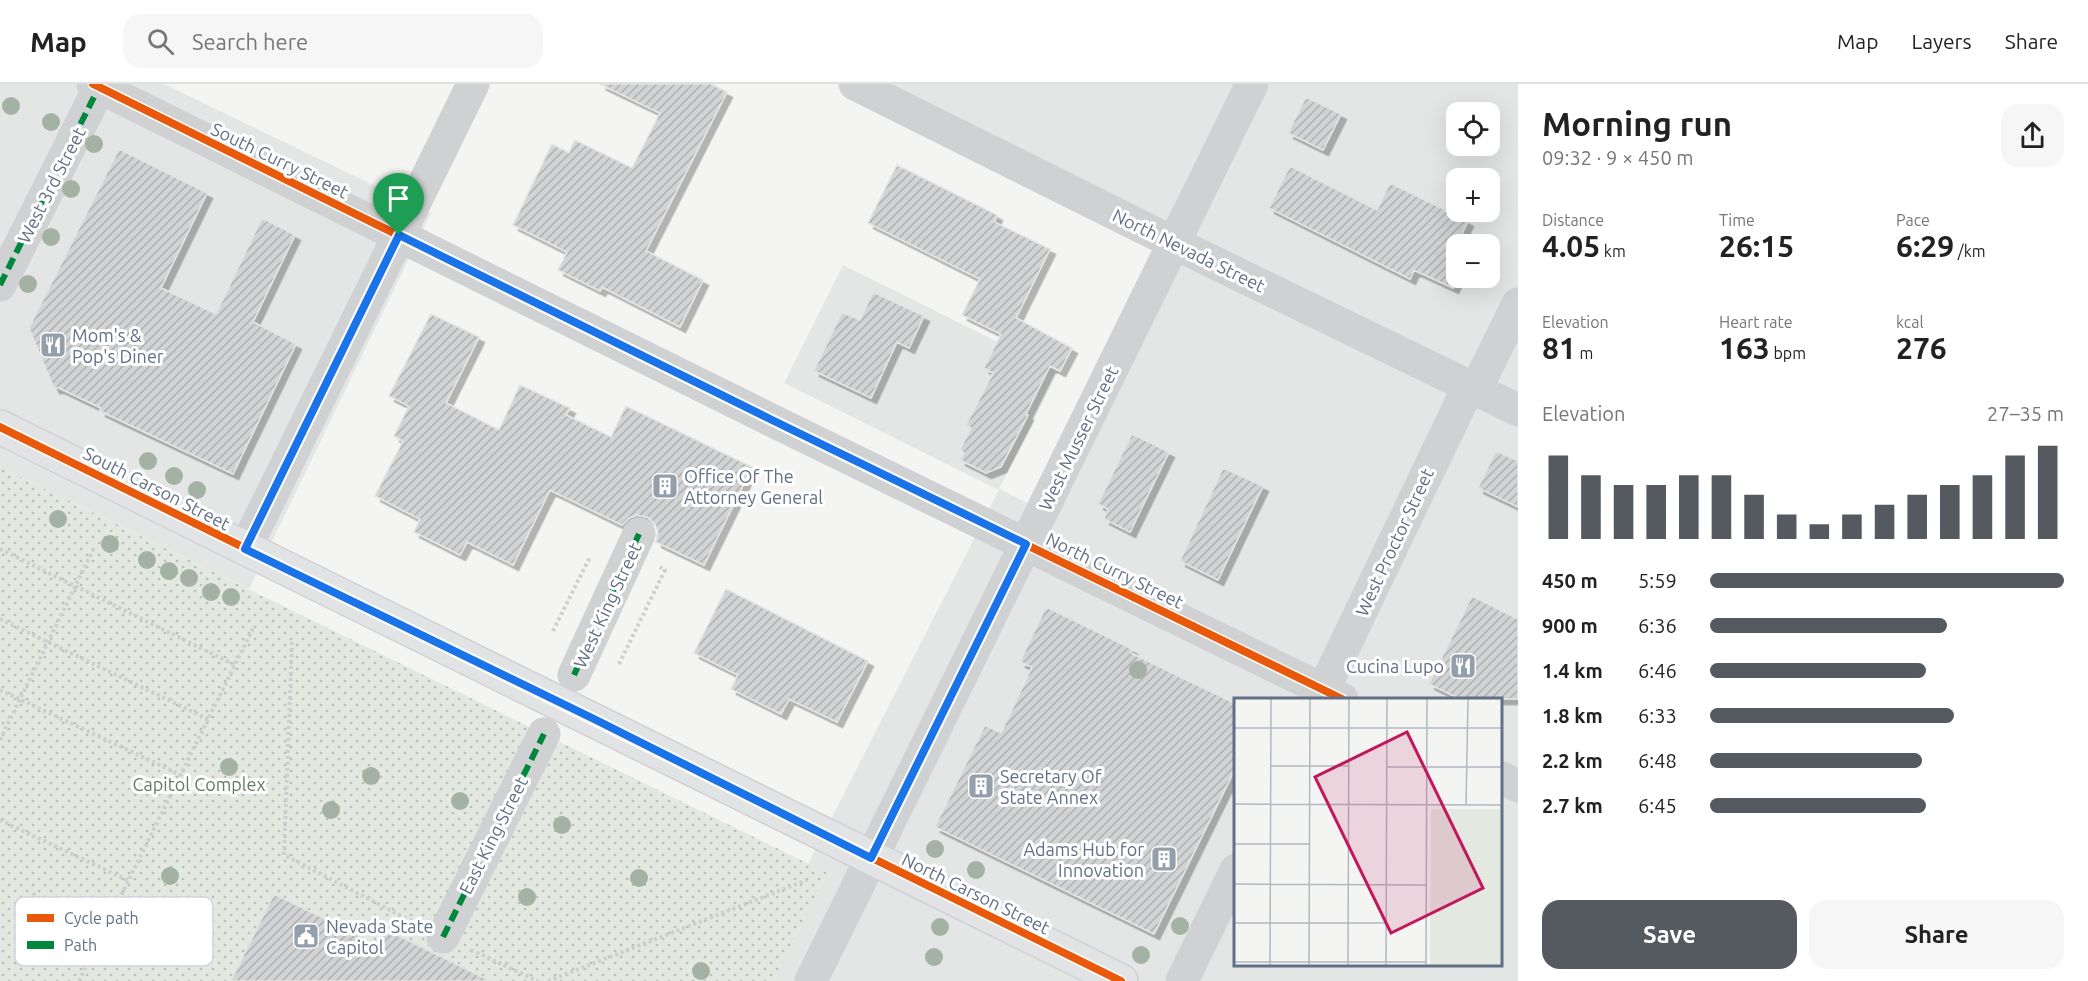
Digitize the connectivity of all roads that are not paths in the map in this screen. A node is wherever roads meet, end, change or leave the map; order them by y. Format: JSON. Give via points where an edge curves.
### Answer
{"nodes":[{"id":1,"x":473,"y":84,"type":"edge"},
{"id":2,"x":1252,"y":84,"type":"edge"},
{"id":3,"x":98,"y":85,"type":"edge"},
{"id":4,"x":858,"y":86,"type":"edge"},
{"id":5,"x":399,"y":235,"type":"junction"},
{"id":6,"x":1174,"y":243,"type":"junction"},
{"id":7,"x":0,"y":285,"type":"edge"},
{"id":8,"x":1518,"y":304,"type":"edge"},
{"id":9,"x":1473,"y":388,"type":"junction"},
{"id":10,"x":712,"y":390,"type":"joint"},
{"id":11,"x":1518,"y":410,"type":"edge"},
{"id":12,"x":0,"y":427,"type":"edge"},
{"id":13,"x":639,"y":534,"type":"dead end"},
{"id":14,"x":1026,"y":544,"type":"junction"},
{"id":15,"x":245,"y":549,"type":"junction"},
{"id":16,"x":567,"y":689,"type":"junction"},
{"id":17,"x":1328,"y":696,"type":"edge"},
{"id":18,"x":544,"y":734,"type":"dead end"},
{"id":19,"x":1503,"y":778,"type":"edge"},
{"id":20,"x":1518,"y":786,"type":"edge"},
{"id":21,"x":871,"y":858,"type":"junction"},
{"id":22,"x":1234,"y":874,"type":"edge"},
{"id":23,"x":443,"y":937,"type":"road end"},
{"id":24,"x":811,"y":981,"type":"edge"},
{"id":25,"x":1121,"y":981,"type":"edge"},
{"id":26,"x":1182,"y":981,"type":"edge"}],
"edges":[{"from":1,"to":5,"type":"street"},
{"from":2,"to":6,"type":"street","name":"West Musser Street"},
{"from":3,"to":5,"type":"street","name":"South Curry Street"},
{"from":3,"to":7,"type":"street","name":"West 3rd Street"},
{"from":4,"to":6,"type":"street","name":"North Nevada Street"},
{"from":5,"to":10,"type":"street","name":"South Curry Street"},
{"from":5,"to":15,"type":"street"},
{"from":6,"to":9,"type":"street","name":"North Nevada Street"},
{"from":6,"to":14,"type":"street","name":"West Musser Street"},
{"from":8,"to":9,"type":"street","name":"West Proctor Street"},
{"from":9,"to":11,"type":"street","name":"North Nevada Street"},
{"from":9,"to":17,"type":"street","name":"West Proctor Street"},
{"from":10,"to":14,"type":"street","name":"North Curry Street"},
{"from":12,"to":15,"type":"main road","name":"South Carson Street"},
{"from":13,"to":16,"type":"street","name":"West King Street"},
{"from":14,"to":17,"type":"street","name":"North Curry Street"},
{"from":14,"to":21,"type":"street","name":"West Musser Street"},
{"from":15,"to":16,"type":"main road","name":"South Carson Street"},
{"from":16,"to":21,"type":"main road","name":"North Carson Street"},
{"from":18,"to":23,"type":"street","name":"East King Street"},
{"from":19,"to":20,"type":"street"},
{"from":21,"to":24,"type":"street","name":"West Musser Street"},
{"from":21,"to":25,"type":"main road","name":"North Carson Street"},
{"from":22,"to":26,"type":"street"}]}
